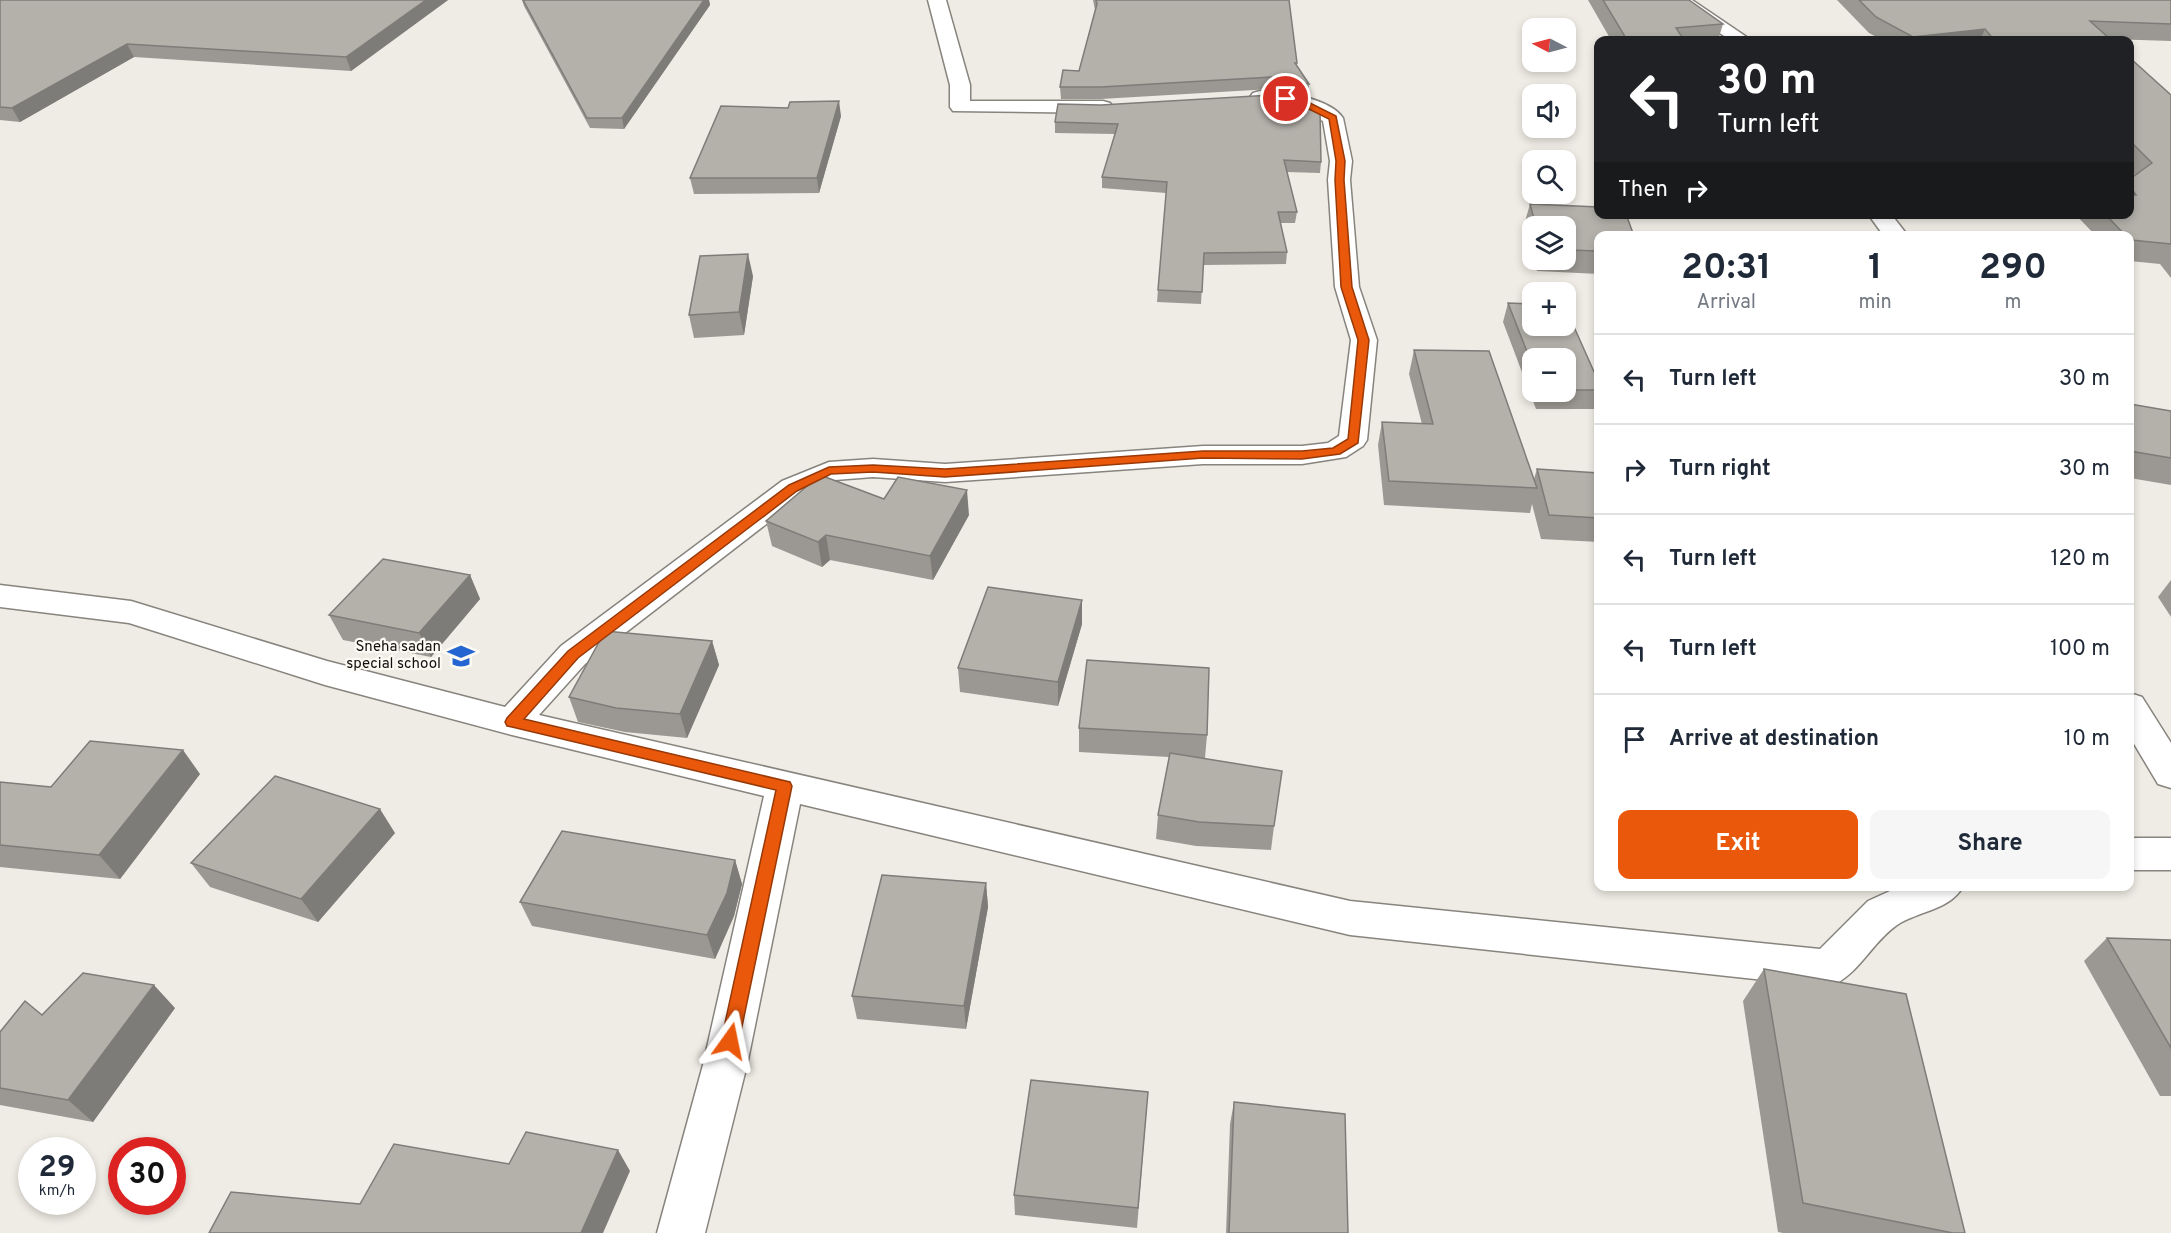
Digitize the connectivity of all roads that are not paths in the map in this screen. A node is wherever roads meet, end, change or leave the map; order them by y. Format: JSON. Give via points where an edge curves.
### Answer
{"nodes":[{"id":1,"x":937,"y":0,"type":"edge"},
{"id":2,"x":1680,"y":0,"type":"edge"},
{"id":3,"x":1736,"y":36,"type":"edge"},
{"id":4,"x":1236,"y":99,"type":"edge"},
{"id":5,"x":1123,"y":106,"type":"edge"},
{"id":6,"x":1883,"y":219,"type":"edge"},
{"id":7,"x":1893,"y":231,"type":"edge"},
{"id":8,"x":0,"y":596,"type":"edge"},
{"id":9,"x":2134,"y":713,"type":"edge"},
{"id":10,"x":512,"y":722,"type":"junction"},
{"id":11,"x":2171,"y":774,"type":"edge"},
{"id":12,"x":785,"y":786,"type":"junction"},
{"id":13,"x":2134,"y":854,"type":"edge"},
{"id":14,"x":2171,"y":854,"type":"edge"},
{"id":15,"x":1932,"y":891,"type":"edge"},
{"id":16,"x":681,"y":1233,"type":"edge"}],
"edges":[{"from":1,"to":5,"type":"street","via":[[960,85],[960,107]]},
{"from":2,"to":3,"type":"street"},
{"from":4,"to":10,"type":"street","via":[[1271,97],[1302,102],[1333,118],[1341,161],[1347,287],[1364,340],[1353,440],[1336,451],[1302,455],[1203,455],[945,473],[873,468],[829,471],[785,494],[573,655]]},
{"from":6,"to":7,"type":"street"},
{"from":8,"to":10,"type":"street","via":[[131,612],[325,673]]},
{"from":9,"to":11,"type":"street"},
{"from":10,"to":12,"type":"street"},
{"from":12,"to":15,"type":"street","via":[[1350,918],[1829,968],[1882,913]]},
{"from":12,"to":16,"type":"street","via":[[725,1065]]},
{"from":13,"to":14,"type":"street"}]}
